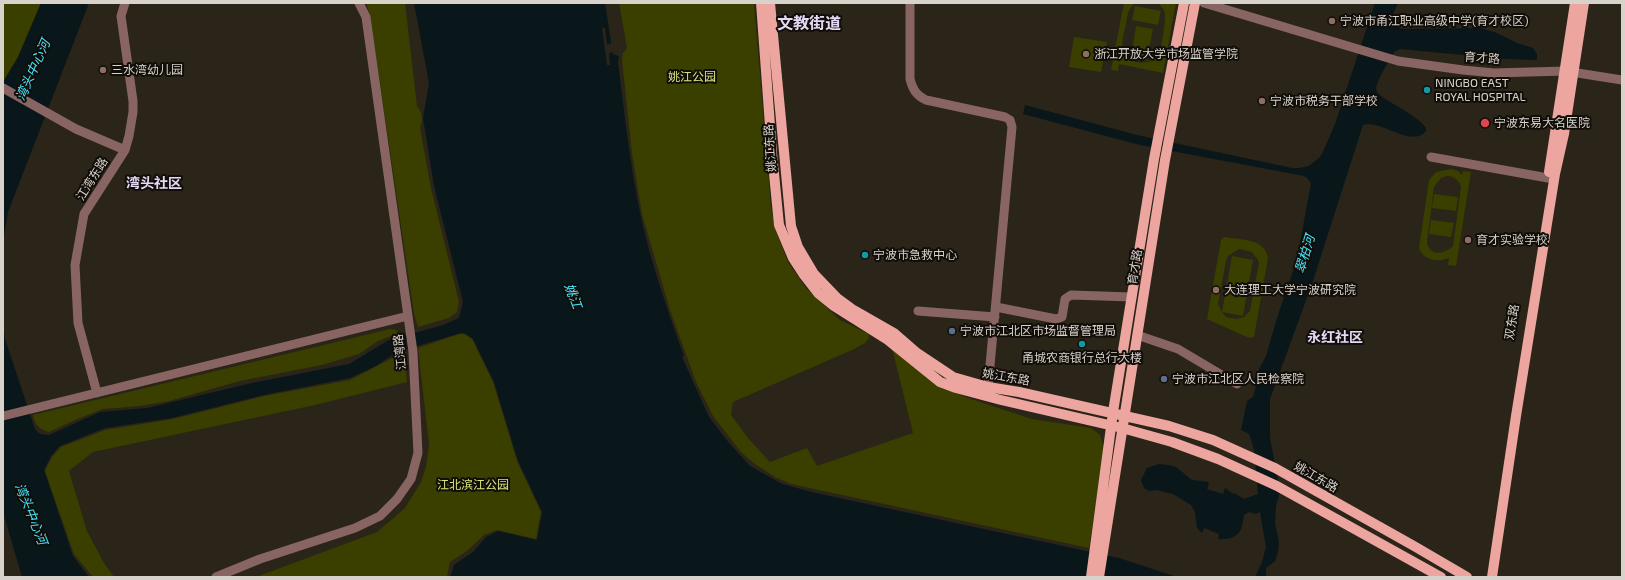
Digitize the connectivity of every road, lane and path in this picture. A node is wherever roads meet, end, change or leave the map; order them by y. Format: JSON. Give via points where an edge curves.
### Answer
{"nodes":[{"id":1,"x":125,"y":3,"type":"edge"},
{"id":2,"x":359,"y":3,"type":"edge"},
{"id":3,"x":761,"y":3,"type":"edge"},
{"id":4,"x":770,"y":3,"type":"edge"},
{"id":5,"x":910,"y":3,"type":"edge"},
{"id":6,"x":1184,"y":3,"type":"edge"},
{"id":7,"x":1195,"y":3,"type":"edge"},
{"id":8,"x":1204,"y":3,"type":"edge"},
{"id":9,"x":1576,"y":3,"type":"edge"},
{"id":10,"x":1584,"y":3,"type":"edge"},
{"id":11,"x":1569,"y":72,"type":"junction"},
{"id":12,"x":1622,"y":80,"type":"edge"},
{"id":13,"x":3,"y":88,"type":"edge"},
{"id":14,"x":125,"y":150,"type":"junction"},
{"id":15,"x":1431,"y":157,"type":"dead end"},
{"id":16,"x":1548,"y":178,"type":"junction"},
{"id":17,"x":1132,"y":297,"type":"junction"},
{"id":18,"x":996,"y":307,"type":"junction"},
{"id":19,"x":918,"y":311,"type":"dead end"},
{"id":20,"x":408,"y":316,"type":"junction"},
{"id":21,"x":995,"y":317,"type":"junction"},
{"id":22,"x":1137,"y":335,"type":"junction"},
{"id":23,"x":1237,"y":384,"type":"dead end"},
{"id":24,"x":988,"y":387,"type":"junction"},
{"id":25,"x":96,"y":393,"type":"junction"},
{"id":26,"x":1113,"y":412,"type":"junction"},
{"id":27,"x":1124,"y":415,"type":"junction"},
{"id":28,"x":3,"y":416,"type":"edge"},
{"id":29,"x":1111,"y":426,"type":"junction"},
{"id":30,"x":1122,"y":428,"type":"junction"},
{"id":31,"x":1101,"y":536,"type":"junction"},
{"id":32,"x":216,"y":577,"type":"edge"},
{"id":33,"x":1091,"y":577,"type":"edge"},
{"id":34,"x":1099,"y":577,"type":"edge"},
{"id":35,"x":1441,"y":577,"type":"edge"},
{"id":36,"x":1467,"y":577,"type":"edge"},
{"id":37,"x":1486,"y":577,"type":"edge"},
{"id":38,"x":1492,"y":577,"type":"edge"}],
"edges":[{"from":1,"to":14,"type":"street","name":"江湾东路","via":[[121,16],[133,112]]},
{"from":2,"to":20,"type":"street","name":"江湾路","via":[[366,17]]},
{"from":3,"to":29,"type":"main road","name":"姚江东路","via":[[779,225],[793,258],[818,293],[888,340],[940,382],[1001,400]]},
{"from":4,"to":24,"type":"main road","name":"姚江东路","via":[[791,226],[804,259],[825,287],[852,308],[894,333],[917,353],[953,377]]},
{"from":5,"to":18,"type":"street","via":[[910,79],[915,93],[926,100],[1005,117],[1010,120],[1012,127]]},
{"from":6,"to":17,"type":"main road","name":"育才路","via":[[1159,130]]},
{"from":7,"to":22,"type":"main road","name":"育才路","via":[[1165,160]]},
{"from":8,"to":11,"type":"street","name":"育才路","via":[[1398,60],[1494,73]]},
{"from":9,"to":11,"type":"main road","name":"双东路"},
{"from":10,"to":11,"type":"main road","name":"双东路"},
{"from":11,"to":12,"type":"street"},
{"from":11,"to":16,"type":"main road","name":"双东路"},
{"from":11,"to":38,"type":"main road","name":"双东路","via":[[1564,134],[1555,174]]},
{"from":13,"to":14,"type":"street","via":[[76,129]]},
{"from":14,"to":25,"type":"street","name":"江湾东路","via":[[84,214],[75,265],[78,323]]},
{"from":15,"to":16,"type":"street"},
{"from":16,"to":37,"type":"main road","name":"双东路"},
{"from":17,"to":18,"type":"street","via":[[1071,295],[1065,299],[1062,317],[1056,319]]},
{"from":17,"to":26,"type":"main road","name":"育才路"},
{"from":18,"to":21,"type":"street"},
{"from":19,"to":21,"type":"street"},
{"from":20,"to":25,"type":"street"},
{"from":20,"to":32,"type":"street","name":"江湾路","via":[[413,352],[418,453],[411,479],[380,516],[355,528],[260,559]]},
{"from":21,"to":24,"type":"street"},
{"from":22,"to":23,"type":"street","via":[[1178,349]]},
{"from":22,"to":27,"type":"main road","name":"育才路"},
{"from":24,"to":26,"type":"main road","name":"姚江东路"},
{"from":25,"to":28,"type":"street"},
{"from":26,"to":27,"type":"main road","name":"姚江东路"},
{"from":26,"to":29,"type":"main road","name":"育才路"},
{"from":27,"to":30,"type":"main road","name":"育才路"},
{"from":27,"to":36,"type":"main road","name":"姚江东路","via":[[1206,437],[1275,468]]},
{"from":29,"to":30,"type":"main road","name":"姚江东路"},
{"from":29,"to":31,"type":"main road","name":"育才路"},
{"from":30,"to":31,"type":"main road","name":"育才路"},
{"from":30,"to":35,"type":"main road","name":"姚江东路","via":[[1172,442],[1218,459],[1277,486]]},
{"from":31,"to":33,"type":"main road"},
{"from":31,"to":34,"type":"main road"}]}
